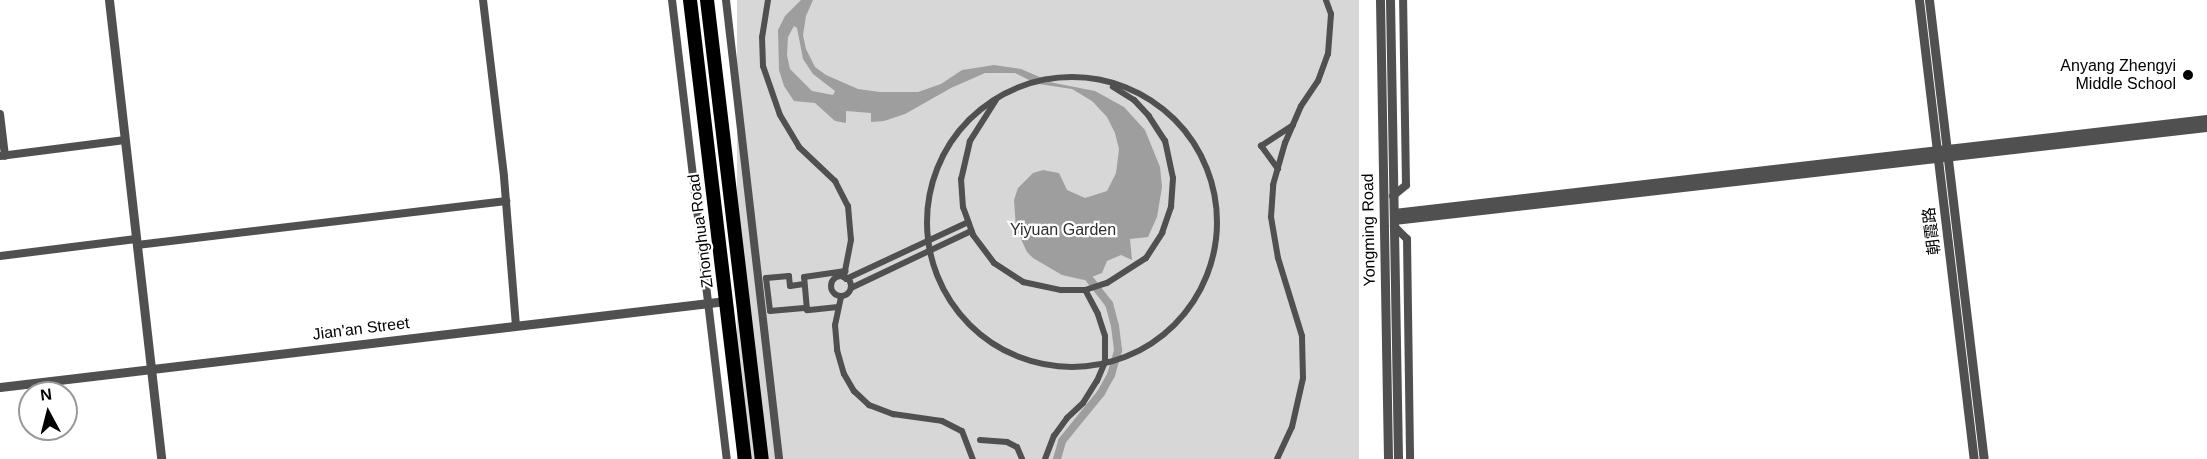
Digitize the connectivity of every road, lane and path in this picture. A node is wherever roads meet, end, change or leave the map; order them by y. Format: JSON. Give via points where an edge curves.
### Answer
{"nodes":[{"id":1,"x":109,"y":0,"type":"edge"},
{"id":2,"x":483,"y":0,"type":"edge"},
{"id":3,"x":672,"y":0,"type":"edge"},
{"id":4,"x":690,"y":0,"type":"edge"},
{"id":5,"x":707,"y":0,"type":"edge"},
{"id":6,"x":726,"y":0,"type":"edge"},
{"id":7,"x":768,"y":0,"type":"edge"},
{"id":8,"x":1326,"y":0,"type":"edge"},
{"id":9,"x":1380,"y":0,"type":"edge"},
{"id":10,"x":1390,"y":0,"type":"edge"},
{"id":11,"x":1403,"y":0,"type":"edge"},
{"id":12,"x":1919,"y":0,"type":"edge"},
{"id":13,"x":1929,"y":0,"type":"edge"},
{"id":14,"x":1101,"y":81,"type":"junction"},
{"id":15,"x":997,"y":100,"type":"junction"},
{"id":16,"x":0,"y":114,"type":"edge"},
{"id":17,"x":2207,"y":119,"type":"edge"},
{"id":18,"x":1293,"y":125,"type":"junction"},
{"id":19,"x":2207,"y":127,"type":"edge"},
{"id":20,"x":125,"y":140,"type":"junction"},
{"id":21,"x":1943,"y":154,"type":"junction"},
{"id":22,"x":2,"y":156,"type":"edge"},
{"id":23,"x":1278,"y":169,"type":"junction"},
{"id":24,"x":1393,"y":196,"type":"junction"},
{"id":25,"x":506,"y":201,"type":"junction"},
{"id":26,"x":1394,"y":220,"type":"junction"},
{"id":27,"x":968,"y":222,"type":"junction"},
{"id":28,"x":971,"y":231,"type":"junction"},
{"id":29,"x":929,"y":240,"type":"junction"},
{"id":30,"x":137,"y":242,"type":"junction"},
{"id":31,"x":930,"y":251,"type":"junction"},
{"id":32,"x":0,"y":256,"type":"edge"},
{"id":33,"x":845,"y":276,"type":"junction"},
{"id":34,"x":804,"y":284,"type":"junction"},
{"id":35,"x":851,"y":288,"type":"junction"},
{"id":36,"x":1085,"y":290,"type":"junction"},
{"id":37,"x":841,"y":297,"type":"junction"},
{"id":38,"x":726,"y":301,"type":"junction"},
{"id":39,"x":708,"y":303,"type":"junction"},
{"id":40,"x":838,"y":307,"type":"junction"},
{"id":41,"x":807,"y":308,"type":"junction"},
{"id":42,"x":516,"y":326,"type":"junction"},
{"id":43,"x":1105,"y":362,"type":"junction"},
{"id":44,"x":151,"y":369,"type":"junction"},
{"id":45,"x":0,"y":387,"type":"edge"},
{"id":46,"x":980,"y":440,"type":"dead end"},
{"id":47,"x":161,"y":459,"type":"edge"},
{"id":48,"x":727,"y":459,"type":"edge"},
{"id":49,"x":745,"y":459,"type":"edge"},
{"id":50,"x":762,"y":459,"type":"edge"},
{"id":51,"x":779,"y":459,"type":"edge"},
{"id":52,"x":973,"y":459,"type":"edge"},
{"id":53,"x":1022,"y":459,"type":"edge"},
{"id":54,"x":1045,"y":459,"type":"edge"},
{"id":55,"x":1277,"y":459,"type":"edge"},
{"id":56,"x":1388,"y":459,"type":"edge"},
{"id":57,"x":1398,"y":459,"type":"edge"},
{"id":58,"x":1410,"y":459,"type":"edge"},
{"id":59,"x":1974,"y":459,"type":"edge"},
{"id":60,"x":1984,"y":459,"type":"edge"}],
"edges":[{"from":1,"to":20,"type":"street"},
{"from":2,"to":25,"type":"street"},
{"from":3,"to":39,"type":"street"},
{"from":4,"to":38,"type":"highway","name":"Zhonghua Road"},
{"from":5,"to":50,"type":"highway","name":"Zhonghua Road"},
{"from":6,"to":51,"type":"street"},
{"from":7,"to":33,"type":"street","via":[[762,37],[763,66],[780,115],[799,147],[835,181],[848,206],[851,240]]},
{"from":8,"to":18,"type":"street","via":[[1330,14],[1328,54]]},
{"from":9,"to":56,"type":"street","name":"Yongming Road"},
{"from":10,"to":24,"type":"street","name":"Yongming Road"},
{"from":11,"to":24,"type":"street","via":[[1406,185]]},
{"from":12,"to":21,"type":"street","name":"朝霞路"},
{"from":13,"to":21,"type":"street","name":"朝霞路"},
{"from":14,"to":15,"type":"street","via":[[1049,78],[1020,87]]},
{"from":14,"to":36,"type":"street","via":[[1134,100],[1165,141],[1173,178],[1171,207],[1146,258],[1128,272]]},
{"from":14,"to":43,"type":"street","via":[[1136,92],[1188,130],[1202,152],[1216,217],[1210,267],[1188,309],[1173,327],[1145,348]]},
{"from":15,"to":27,"type":"street","via":[[970,141],[961,179]]},
{"from":15,"to":29,"type":"street","via":[[983,106],[966,122],[939,164],[930,188],[926,219]]},
{"from":16,"to":22,"type":"street"},
{"from":17,"to":21,"type":"street"},
{"from":18,"to":23,"type":"street"},
{"from":18,"to":23,"type":"street","via":[[1262,146]]},
{"from":19,"to":21,"type":"street"},
{"from":20,"to":22,"type":"street"},
{"from":20,"to":30,"type":"street"},
{"from":21,"to":26,"type":"street"},
{"from":21,"to":59,"type":"street","name":"朝霞路"},
{"from":21,"to":60,"type":"street","name":"朝霞路"},
{"from":23,"to":55,"type":"street","via":[[1271,217],[1278,258],[1302,336],[1303,378],[1292,427]]},
{"from":24,"to":26,"type":"street","name":"Yongming Road"},
{"from":25,"to":30,"type":"street"},
{"from":25,"to":42,"type":"street"},
{"from":26,"to":57,"type":"street","name":"Yongming Road"},
{"from":26,"to":58,"type":"street","via":[[1407,239]]},
{"from":27,"to":28,"type":"street"},
{"from":27,"to":29,"type":"street"},
{"from":28,"to":31,"type":"street"},
{"from":28,"to":36,"type":"street","via":[[994,263],[1023,282],[1060,290]]},
{"from":29,"to":31,"type":"street"},
{"from":29,"to":33,"type":"street"},
{"from":30,"to":32,"type":"street"},
{"from":30,"to":44,"type":"street"},
{"from":31,"to":35,"type":"street"},
{"from":31,"to":43,"type":"street","via":[[945,291],[962,318],[1002,350],[1061,367]]},
{"from":33,"to":34,"type":"street","via":[[804,277]]},
{"from":33,"to":35,"type":"street"},
{"from":33,"to":37,"type":"street","via":[[831,282],[834,294]]},
{"from":34,"to":41,"type":"street"},
{"from":34,"to":41,"type":"street","via":[[790,286],[789,276],[766,278],[770,311]]},
{"from":35,"to":37,"type":"street"},
{"from":36,"to":43,"type":"street","via":[[1105,336]]},
{"from":37,"to":40,"type":"street"},
{"from":38,"to":39,"type":"street","name":"Jian'an Street"},
{"from":38,"to":49,"type":"highway","name":"Zhonghua Road"},
{"from":39,"to":42,"type":"street","name":"Jian'an Street"},
{"from":39,"to":48,"type":"street"},
{"from":40,"to":41,"type":"street"},
{"from":40,"to":52,"type":"street","via":[[837,350],[854,391],[869,405],[893,414],[942,421],[962,432]]},
{"from":42,"to":44,"type":"street","name":"Jian'an Street"},
{"from":43,"to":54,"type":"street","via":[[1083,403],[1054,436]]},
{"from":44,"to":45,"type":"street","name":"Jian'an Street"},
{"from":44,"to":47,"type":"street"},
{"from":46,"to":53,"type":"street","via":[[1007,442],[1017,447]]}]}
